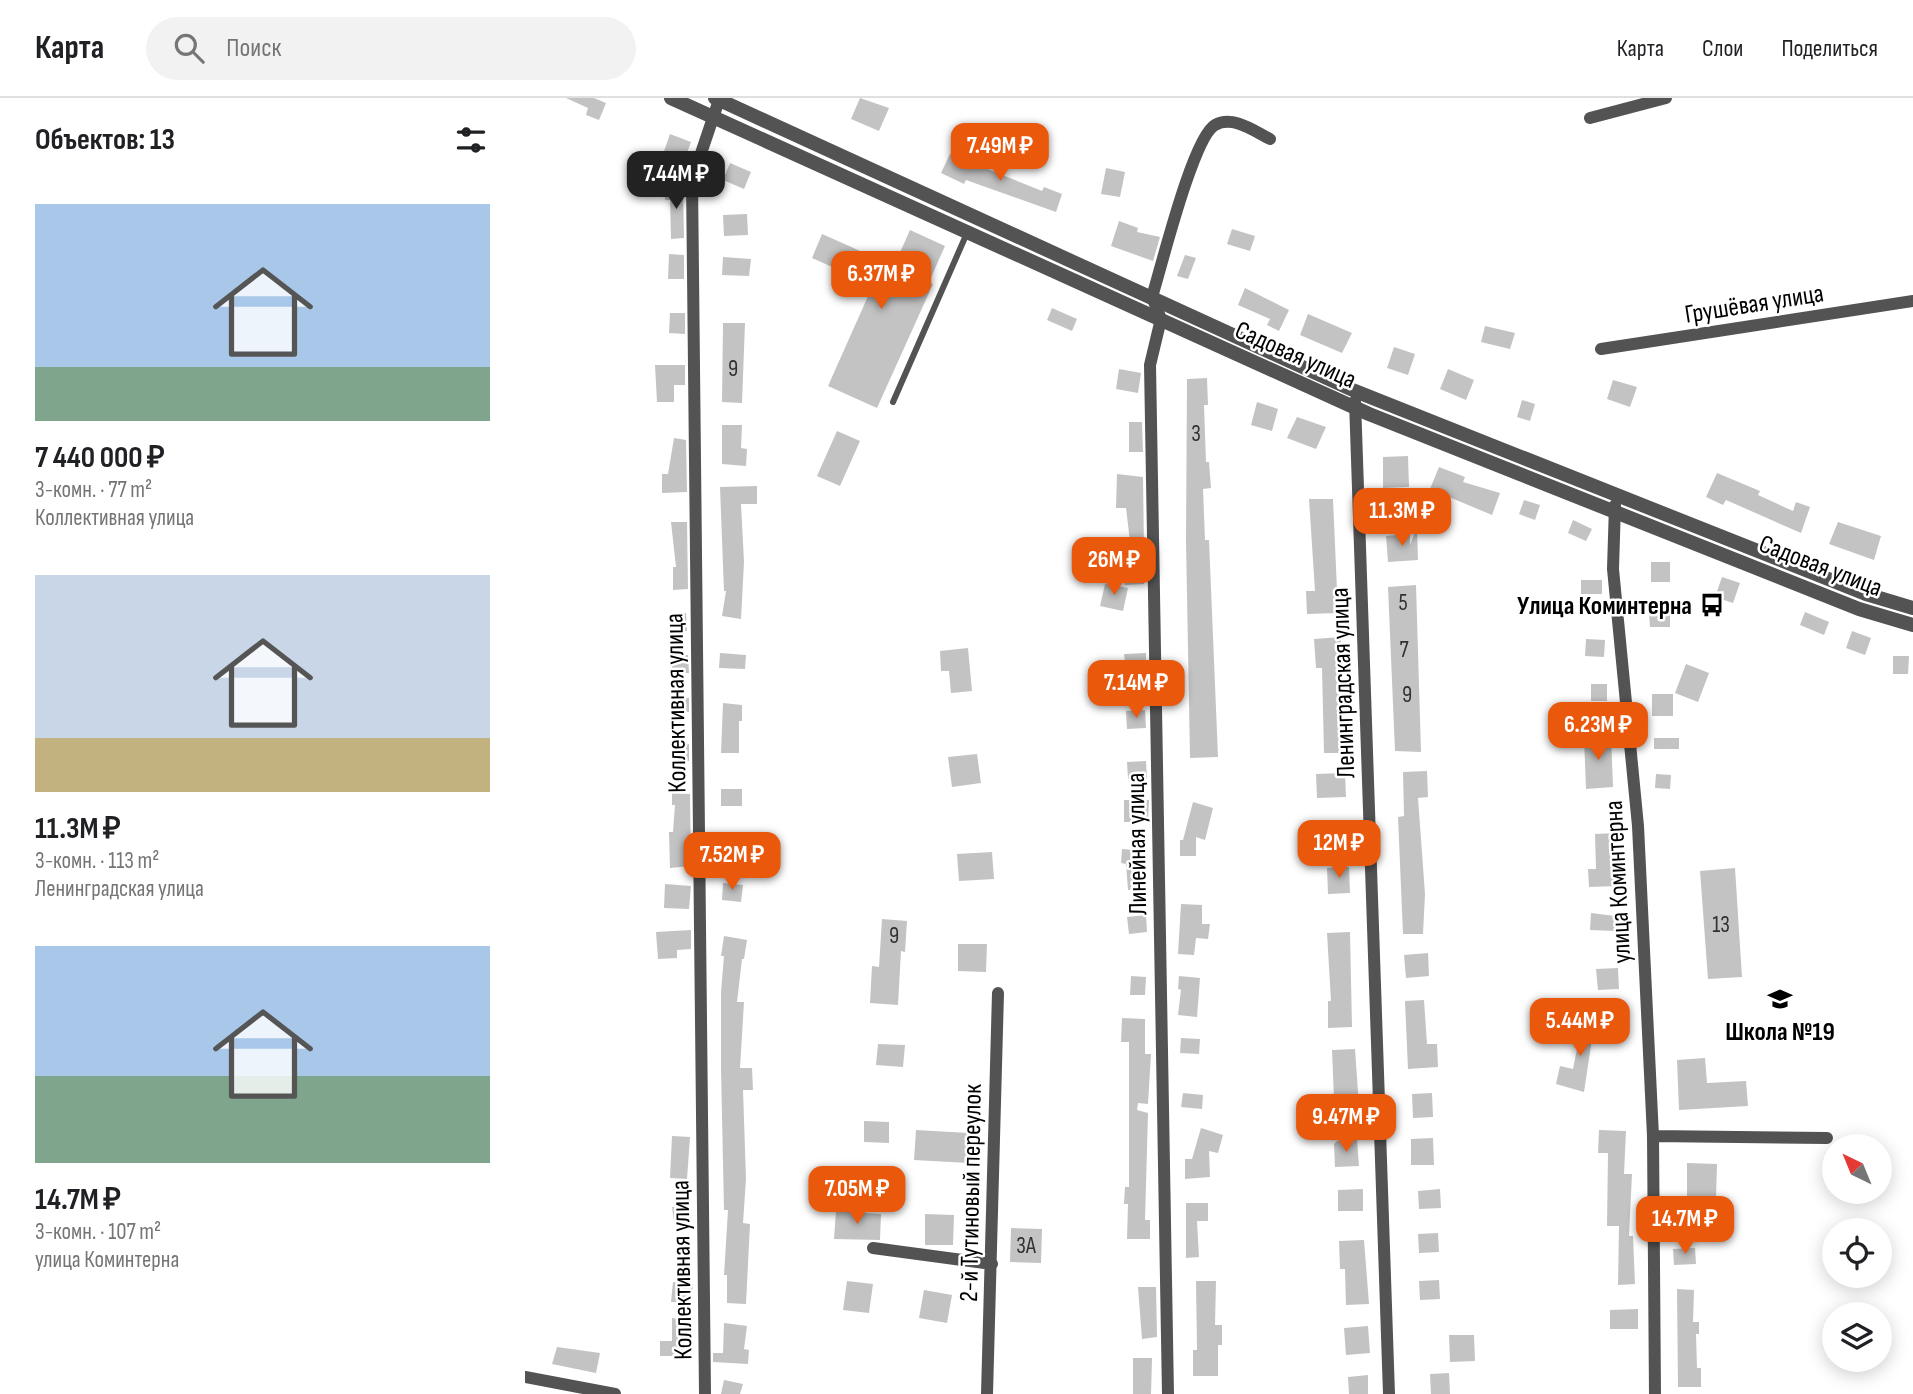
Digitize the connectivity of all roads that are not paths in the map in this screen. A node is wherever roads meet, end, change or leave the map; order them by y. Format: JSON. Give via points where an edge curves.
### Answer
{"nodes":[{"id":1,"x":671,"y":98,"type":"edge"},
{"id":2,"x":1666,"y":98,"type":"edge"},
{"id":3,"x":717,"y":99,"type":"edge"},
{"id":4,"x":714,"y":118,"type":"junction"},
{"id":5,"x":1590,"y":118,"type":"dead end"},
{"id":6,"x":1270,"y":139,"type":"dead end"},
{"id":7,"x":968,"y":231,"type":"junction"},
{"id":8,"x":1151,"y":297,"type":"junction"},
{"id":9,"x":1913,"y":301,"type":"edge"},
{"id":10,"x":1161,"y":320,"type":"junction"},
{"id":11,"x":1601,"y":349,"type":"dead end"},
{"id":12,"x":1355,"y":391,"type":"junction"},
{"id":13,"x":893,"y":402,"type":"dead end"},
{"id":14,"x":1356,"y":408,"type":"junction"},
{"id":15,"x":1615,"y":494,"type":"junction"},
{"id":16,"x":1616,"y":511,"type":"junction"},
{"id":17,"x":1913,"y":608,"type":"edge"},
{"id":18,"x":1913,"y":625,"type":"edge"},
{"id":19,"x":998,"y":993,"type":"dead end"},
{"id":20,"x":1653,"y":1136,"type":"junction"},
{"id":21,"x":1822,"y":1138,"type":"edge"},
{"id":22,"x":873,"y":1248,"type":"dead end"},
{"id":23,"x":992,"y":1265,"type":"junction"},
{"id":24,"x":525,"y":1377,"type":"edge"},
{"id":25,"x":615,"y":1394,"type":"edge"},
{"id":26,"x":705,"y":1394,"type":"edge"},
{"id":27,"x":987,"y":1394,"type":"edge"},
{"id":28,"x":1168,"y":1394,"type":"edge"},
{"id":29,"x":1389,"y":1394,"type":"edge"},
{"id":30,"x":1655,"y":1394,"type":"edge"}],
"edges":[{"from":1,"to":4,"type":"street","name":"Садовая улица"},
{"from":2,"to":5,"type":"street"},
{"from":3,"to":4,"type":"street","name":"Коллективная улица"},
{"from":3,"to":8,"type":"street","name":"Садовая улица"},
{"from":4,"to":7,"type":"street","name":"Садовая улица"},
{"from":4,"to":26,"type":"street","name":"Коллективная улица","via":[[692,180]]},
{"from":6,"to":8,"type":"street","via":[[1230,121],[1209,130],[1193,162]]},
{"from":7,"to":10,"type":"street","name":"Садовая улица"},
{"from":7,"to":13,"type":"lane"},
{"from":8,"to":10,"type":"street"},
{"from":8,"to":12,"type":"street","name":"Садовая улица"},
{"from":9,"to":11,"type":"street","name":"Грушёвая улица"},
{"from":10,"to":14,"type":"street","name":"Садовая улица"},
{"from":10,"to":28,"type":"street","name":"Линейная улица","via":[[1150,365]]},
{"from":12,"to":14,"type":"street","name":"Ленинградская улица"},
{"from":12,"to":15,"type":"street","name":"Садовая улица"},
{"from":14,"to":16,"type":"street","name":"Садовая улица"},
{"from":14,"to":29,"type":"street","name":"Ленинградская улица"},
{"from":15,"to":16,"type":"street","name":"улица Коминтерна"},
{"from":15,"to":17,"type":"street","name":"Садовая улица","via":[[1866,594]]},
{"from":16,"to":18,"type":"street","name":"Садовая улица"},
{"from":16,"to":20,"type":"street","name":"улица Коминтерна","via":[[1613,569],[1638,826]]},
{"from":19,"to":23,"type":"street","name":"2-й Тутиновый переулок"},
{"from":20,"to":21,"type":"street"},
{"from":20,"to":30,"type":"street","name":"улица Коминтерна"},
{"from":22,"to":23,"type":"street"},
{"from":23,"to":27,"type":"street","name":"2-й Тутиновый переулок"},
{"from":24,"to":25,"type":"street"}]}
